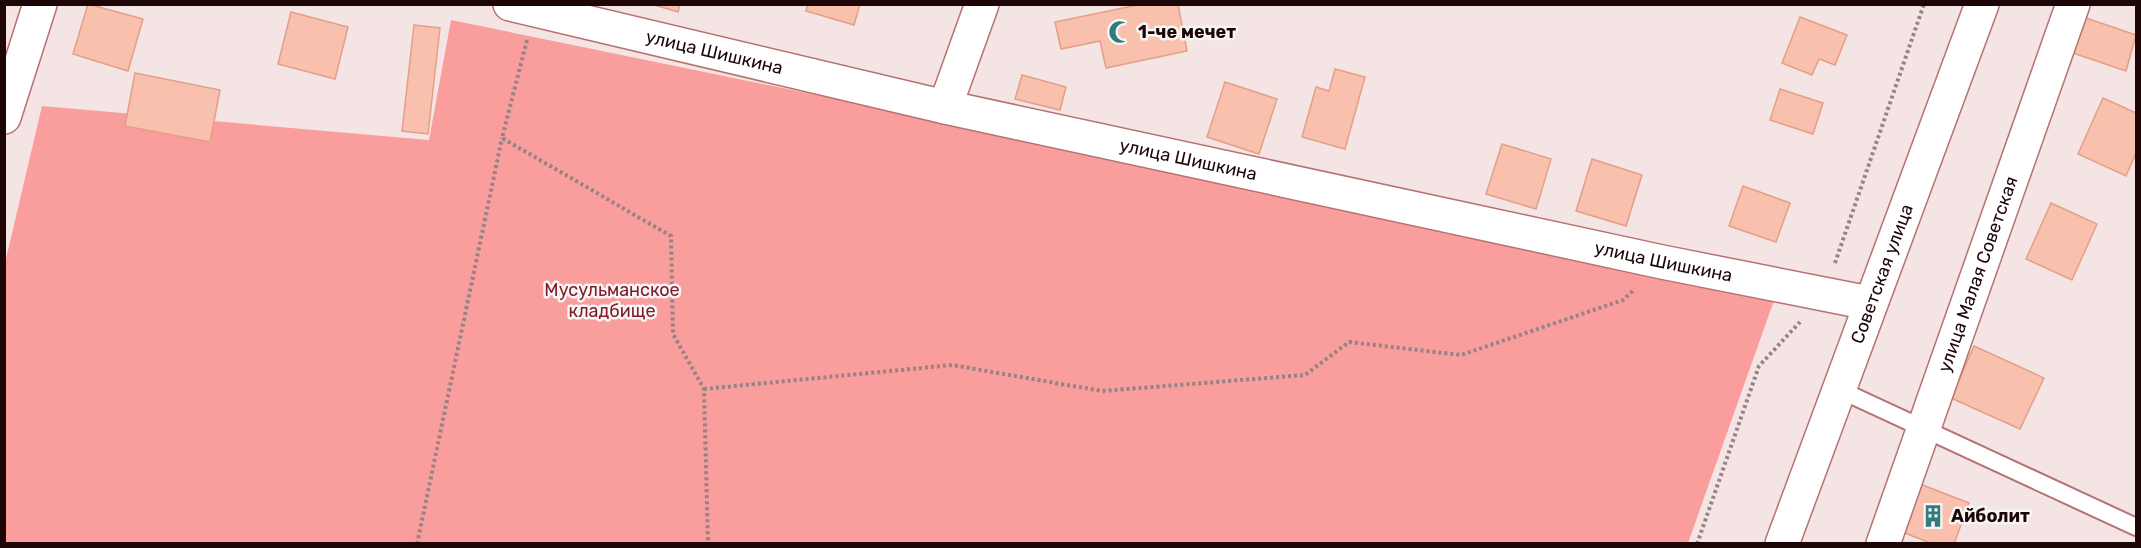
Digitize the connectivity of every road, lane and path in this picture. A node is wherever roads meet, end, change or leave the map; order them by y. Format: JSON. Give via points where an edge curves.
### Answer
{"nodes":[{"id":1,"x":40,"y":4,"type":"edge"},
{"id":2,"x":982,"y":4,"type":"edge"},
{"id":3,"x":1982,"y":4,"type":"edge"},
{"id":4,"x":2073,"y":4,"type":"edge"},
{"id":5,"x":522,"y":7,"type":"edge"},
{"id":6,"x":945,"y":107,"type":"junction"},
{"id":7,"x":4,"y":117,"type":"edge"},
{"id":8,"x":502,"y":138,"type":"junction"},
{"id":9,"x":1662,"y":262,"type":"junction"},
{"id":10,"x":1869,"y":303,"type":"junction"},
{"id":11,"x":704,"y":389,"type":"junction"},
{"id":12,"x":1838,"y":389,"type":"junction"},
{"id":13,"x":1923,"y":430,"type":"junction"},
{"id":14,"x":2136,"y":527,"type":"edge"},
{"id":15,"x":417,"y":543,"type":"edge"},
{"id":16,"x":708,"y":543,"type":"edge"},
{"id":17,"x":1782,"y":543,"type":"edge"},
{"id":18,"x":1883,"y":543,"type":"edge"}],
"edges":[{"from":1,"to":7,"type":"street"},
{"from":2,"to":6,"type":"street"},
{"from":3,"to":10,"type":"street","name":"Советская улица"},
{"from":4,"to":13,"type":"street","name":"улица Малая Советская"},
{"from":5,"to":6,"type":"street","name":"улица Шишкина"},
{"from":5,"to":8,"type":"path"},
{"from":6,"to":9,"type":"street","name":"улица Шишкина"},
{"from":8,"to":11,"type":"path","via":[[671,236],[674,334]]},
{"from":8,"to":15,"type":"path"},
{"from":9,"to":10,"type":"street","name":"улица Шишкина"},
{"from":9,"to":11,"type":"path","via":[[1623,300],[1461,355],[1350,342],[1305,375],[1102,390],[952,365]]},
{"from":10,"to":12,"type":"street","name":"Советская улица"},
{"from":11,"to":16,"type":"path"},
{"from":12,"to":13,"type":"lane"},
{"from":12,"to":17,"type":"street","name":"Советская улица"},
{"from":13,"to":14,"type":"lane"},
{"from":13,"to":18,"type":"street","name":"улица Малая Советская"}]}
